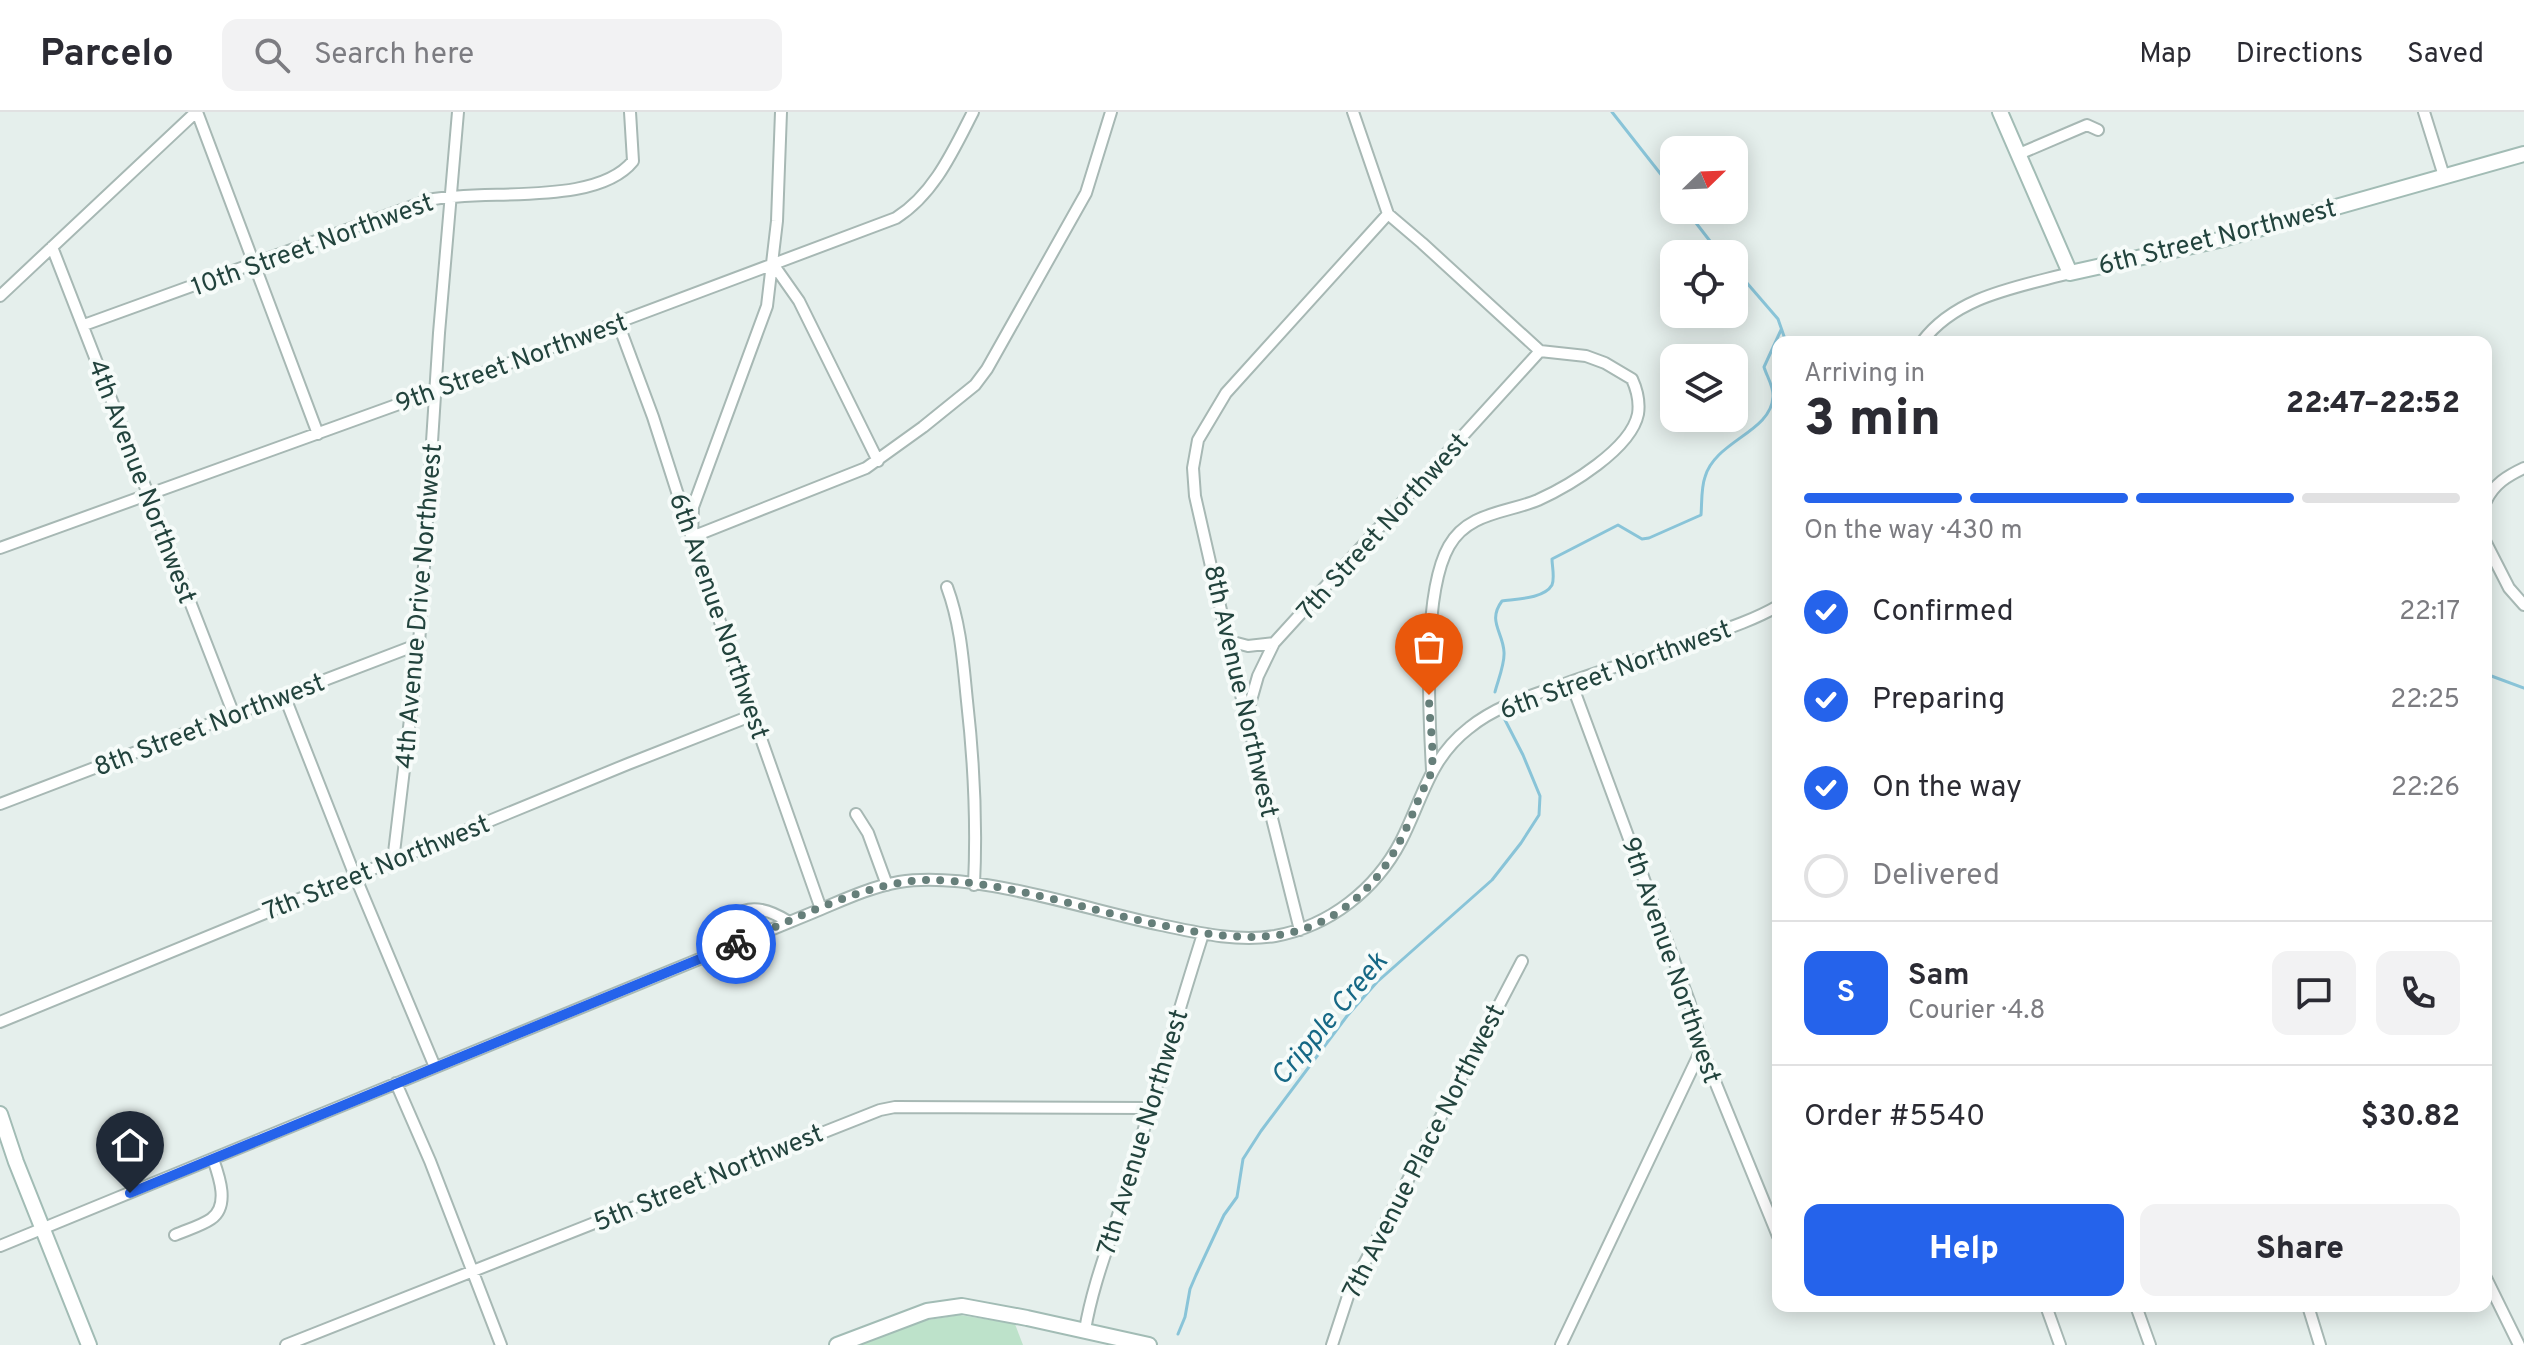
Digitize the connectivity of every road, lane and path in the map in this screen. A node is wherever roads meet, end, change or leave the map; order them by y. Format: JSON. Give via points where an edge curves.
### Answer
{"nodes":[{"id":1,"x":197,"y":112,"type":"edge"},
{"id":2,"x":458,"y":112,"type":"edge"},
{"id":3,"x":630,"y":112,"type":"edge"},
{"id":4,"x":781,"y":112,"type":"edge"},
{"id":5,"x":973,"y":112,"type":"edge"},
{"id":6,"x":1111,"y":112,"type":"edge"},
{"id":7,"x":1353,"y":112,"type":"edge"},
{"id":8,"x":2000,"y":112,"type":"edge"},
{"id":9,"x":2424,"y":112,"type":"edge"},
{"id":10,"x":2098,"y":130,"type":"dead end"},
{"id":11,"x":2019,"y":154,"type":"junction"},
{"id":12,"x":2524,"y":154,"type":"edge"},
{"id":13,"x":2444,"y":176,"type":"junction"},
{"id":14,"x":451,"y":195,"type":"junction"},
{"id":15,"x":1388,"y":214,"type":"junction"},
{"id":16,"x":52,"y":247,"type":"junction"},
{"id":17,"x":254,"y":264,"type":"junction"},
{"id":18,"x":773,"y":264,"type":"junction"},
{"id":19,"x":2070,"y":273,"type":"junction"},
{"id":20,"x":0,"y":296,"type":"edge"},
{"id":21,"x":618,"y":323,"type":"junction"},
{"id":22,"x":84,"y":325,"type":"junction"},
{"id":23,"x":1927,"y":336,"type":"edge"},
{"id":24,"x":1540,"y":351,"type":"junction"},
{"id":25,"x":435,"y":391,"type":"junction"},
{"id":26,"x":318,"y":434,"type":"junction"},
{"id":27,"x":878,"y":461,"type":"junction"},
{"id":28,"x":2524,"y":468,"type":"edge"},
{"id":29,"x":2492,"y":489,"type":"edge"},
{"id":30,"x":148,"y":496,"type":"junction"},
{"id":31,"x":692,"y":537,"type":"junction"},
{"id":32,"x":0,"y":548,"type":"edge"},
{"id":33,"x":2492,"y":555,"type":"edge"},
{"id":34,"x":947,"y":587,"type":"dead end"},
{"id":35,"x":2524,"y":605,"type":"edge"},
{"id":36,"x":1772,"y":609,"type":"edge"},
{"id":37,"x":1229,"y":641,"type":"junction"},
{"id":38,"x":1274,"y":643,"type":"junction"},
{"id":39,"x":419,"y":644,"type":"junction"},
{"id":40,"x":1571,"y":682,"type":"junction"},
{"id":41,"x":284,"y":695,"type":"junction"},
{"id":42,"x":1248,"y":713,"type":"junction"},
{"id":43,"x":234,"y":715,"type":"junction"},
{"id":44,"x":753,"y":715,"type":"junction"},
{"id":45,"x":1432,"y":770,"type":"junction"},
{"id":46,"x":0,"y":804,"type":"edge"},
{"id":47,"x":856,"y":814,"type":"dead end"},
{"id":48,"x":393,"y":861,"type":"junction"},
{"id":49,"x":355,"y":876,"type":"junction"},
{"id":50,"x":887,"y":885,"type":"junction"},
{"id":51,"x":974,"y":885,"type":"junction"},
{"id":52,"x":821,"y":909,"type":"junction"},
{"id":53,"x":789,"y":922,"type":"junction"},
{"id":54,"x":1300,"y":930,"type":"junction"},
{"id":55,"x":1203,"y":934,"type":"junction"},
{"id":56,"x":720,"y":950,"type":"junction"},
{"id":57,"x":1522,"y":961,"type":"dead end"},
{"id":58,"x":0,"y":1022,"type":"edge"},
{"id":59,"x":1702,"y":1048,"type":"junction"},
{"id":60,"x":435,"y":1067,"type":"junction"},
{"id":61,"x":396,"y":1083,"type":"junction"},
{"id":62,"x":1149,"y":1108,"type":"junction"},
{"id":63,"x":0,"y":1114,"type":"edge"},
{"id":64,"x":213,"y":1159,"type":"junction"},
{"id":65,"x":1772,"y":1222,"type":"edge"},
{"id":66,"x":42,"y":1229,"type":"junction"},
{"id":67,"x":175,"y":1235,"type":"dead end"},
{"id":68,"x":0,"y":1246,"type":"edge"},
{"id":69,"x":472,"y":1271,"type":"junction"},
{"id":70,"x":2492,"y":1290,"type":"edge"},
{"id":71,"x":2048,"y":1312,"type":"edge"},
{"id":72,"x":2138,"y":1312,"type":"edge"},
{"id":73,"x":2310,"y":1312,"type":"edge"},
{"id":74,"x":1085,"y":1330,"type":"junction"},
{"id":75,"x":89,"y":1345,"type":"edge"},
{"id":76,"x":286,"y":1345,"type":"edge"},
{"id":77,"x":501,"y":1345,"type":"edge"},
{"id":78,"x":837,"y":1345,"type":"edge"},
{"id":79,"x":1149,"y":1345,"type":"edge"},
{"id":80,"x":1332,"y":1345,"type":"edge"},
{"id":81,"x":1561,"y":1345,"type":"edge"},
{"id":82,"x":2060,"y":1345,"type":"edge"},
{"id":83,"x":2150,"y":1345,"type":"edge"},
{"id":84,"x":2320,"y":1345,"type":"edge"},
{"id":85,"x":2519,"y":1345,"type":"edge"}],
"edges":[{"from":1,"to":16,"type":"street"},
{"from":1,"to":17,"type":"street"},
{"from":2,"to":14,"type":"street","name":"4th Avenue Drive Northwest"},
{"from":3,"to":14,"type":"street","name":"10th Street Northwest","via":[[633,161],[615,177],[568,191]]},
{"from":4,"to":18,"type":"street"},
{"from":5,"to":18,"type":"street","name":"9th Street Northwest","via":[[941,170],[907,211]]},
{"from":6,"to":27,"type":"street","via":[[1086,193],[987,369],[975,385]]},
{"from":7,"to":15,"type":"street"},
{"from":8,"to":11,"type":"main road"},
{"from":9,"to":13,"type":"street"},
{"from":10,"to":11,"type":"street","via":[[2087,125]]},
{"from":11,"to":19,"type":"main road"},
{"from":12,"to":13,"type":"main road","name":"6th Street Northwest"},
{"from":13,"to":19,"type":"main road","name":"6th Street Northwest","via":[[2219,240]]},
{"from":14,"to":17,"type":"street","name":"10th Street Northwest"},
{"from":14,"to":25,"type":"street","name":"4th Avenue Drive Northwest"},
{"from":15,"to":24,"type":"street"},
{"from":15,"to":37,"type":"street","name":"8th Avenue Northwest","via":[[1234,383],[1195,451],[1195,496]]},
{"from":16,"to":20,"type":"street"},
{"from":16,"to":22,"type":"street","name":"4th Avenue Northwest"},
{"from":17,"to":22,"type":"street","name":"10th Street Northwest"},
{"from":17,"to":26,"type":"street"},
{"from":18,"to":21,"type":"street","name":"9th Street Northwest"},
{"from":18,"to":27,"type":"street","via":[[799,301]]},
{"from":18,"to":31,"type":"street","via":[[767,306],[693,507]]},
{"from":19,"to":23,"type":"street","name":"6th Street Northwest","via":[[1974,302]]},
{"from":21,"to":25,"type":"street","name":"9th Street Northwest"},
{"from":21,"to":31,"type":"street","name":"6th Avenue Northwest"},
{"from":22,"to":30,"type":"street","name":"4th Avenue Northwest"},
{"from":24,"to":38,"type":"street","name":"7th Street Northwest"},
{"from":24,"to":45,"type":"street","via":[[1586,356],[1632,379],[1638,416],[1625,439],[1589,469],[1537,500],[1474,521],[1460,530],[1443,558],[1432,621]]},
{"from":25,"to":26,"type":"street","name":"9th Street Northwest"},
{"from":25,"to":39,"type":"street","name":"4th Avenue Drive Northwest"},
{"from":26,"to":30,"type":"street","name":"9th Street Northwest"},
{"from":27,"to":31,"type":"street"},
{"from":28,"to":29,"type":"street"},
{"from":30,"to":32,"type":"street","name":"9th Street Northwest"},
{"from":30,"to":43,"type":"street","name":"4th Avenue Northwest"},
{"from":31,"to":44,"type":"street","name":"6th Avenue Northwest"},
{"from":33,"to":35,"type":"street"},
{"from":34,"to":51,"type":"street","via":[[960,632],[975,769]]},
{"from":36,"to":40,"type":"street","name":"6th Street Northwest"},
{"from":37,"to":38,"type":"street","via":[[1248,646]]},
{"from":37,"to":42,"type":"street","name":"8th Avenue Northwest"},
{"from":38,"to":42,"type":"street","name":"7th Street Northwest"},
{"from":39,"to":41,"type":"street","name":"8th Street Northwest"},
{"from":39,"to":48,"type":"street","name":"4th Avenue Drive Northwest"},
{"from":40,"to":45,"type":"street","name":"6th Street Northwest","via":[[1515,701],[1480,720],[1455,740]]},
{"from":40,"to":59,"type":"street","name":"9th Avenue Northwest"},
{"from":41,"to":43,"type":"street","name":"8th Street Northwest"},
{"from":41,"to":49,"type":"street"},
{"from":42,"to":54,"type":"street","name":"8th Avenue Northwest"},
{"from":43,"to":46,"type":"street","name":"8th Street Northwest"},
{"from":44,"to":48,"type":"street","name":"7th Street Northwest"},
{"from":44,"to":52,"type":"street","name":"6th Avenue Northwest"},
{"from":45,"to":54,"type":"street","name":"6th Street Northwest","via":[[1402,840],[1377,877],[1345,907]]},
{"from":47,"to":50,"type":"street"},
{"from":48,"to":49,"type":"street","name":"7th Street Northwest"},
{"from":49,"to":58,"type":"street","name":"7th Street Northwest"},
{"from":49,"to":60,"type":"street"},
{"from":50,"to":51,"type":"street","name":"6th Street Northwest","via":[[933,880]]},
{"from":50,"to":52,"type":"street","name":"6th Street Northwest"},
{"from":51,"to":55,"type":"street","name":"6th Street Northwest"},
{"from":52,"to":53,"type":"street","name":"6th Street Northwest"},
{"from":53,"to":56,"type":"street","name":"6th Street Northwest"},
{"from":53,"to":56,"type":"street","via":[[772,911],[749,909],[733,917]]},
{"from":54,"to":55,"type":"street","name":"6th Street Northwest","via":[[1252,938]]},
{"from":55,"to":62,"type":"street","name":"7th Avenue Northwest"},
{"from":56,"to":60,"type":"street","name":"6th Street Northwest"},
{"from":57,"to":80,"type":"street","name":"7th Avenue Place Northwest","via":[[1349,1293]]},
{"from":59,"to":65,"type":"street","name":"9th Avenue Northwest"},
{"from":59,"to":81,"type":"street"},
{"from":60,"to":61,"type":"street","name":"6th Street Northwest"},
{"from":61,"to":64,"type":"street","name":"6th Street Northwest"},
{"from":61,"to":69,"type":"street"},
{"from":62,"to":69,"type":"street","name":"5th Street Northwest","via":[[880,1110]]},
{"from":62,"to":74,"type":"street","name":"7th Avenue Northwest"},
{"from":63,"to":66,"type":"main road"},
{"from":64,"to":66,"type":"street","name":"6th Street Northwest"},
{"from":64,"to":67,"type":"street","via":[[221,1203],[213,1218]]},
{"from":66,"to":68,"type":"street","name":"6th Street Northwest"},
{"from":66,"to":75,"type":"main road"},
{"from":69,"to":76,"type":"street","name":"5th Street Northwest"},
{"from":69,"to":77,"type":"street"},
{"from":70,"to":85,"type":"street"},
{"from":71,"to":82,"type":"street"},
{"from":72,"to":83,"type":"street"},
{"from":73,"to":84,"type":"street"},
{"from":74,"to":78,"type":"main road","via":[[956,1306],[927,1311]]},
{"from":74,"to":79,"type":"main road"}]}
